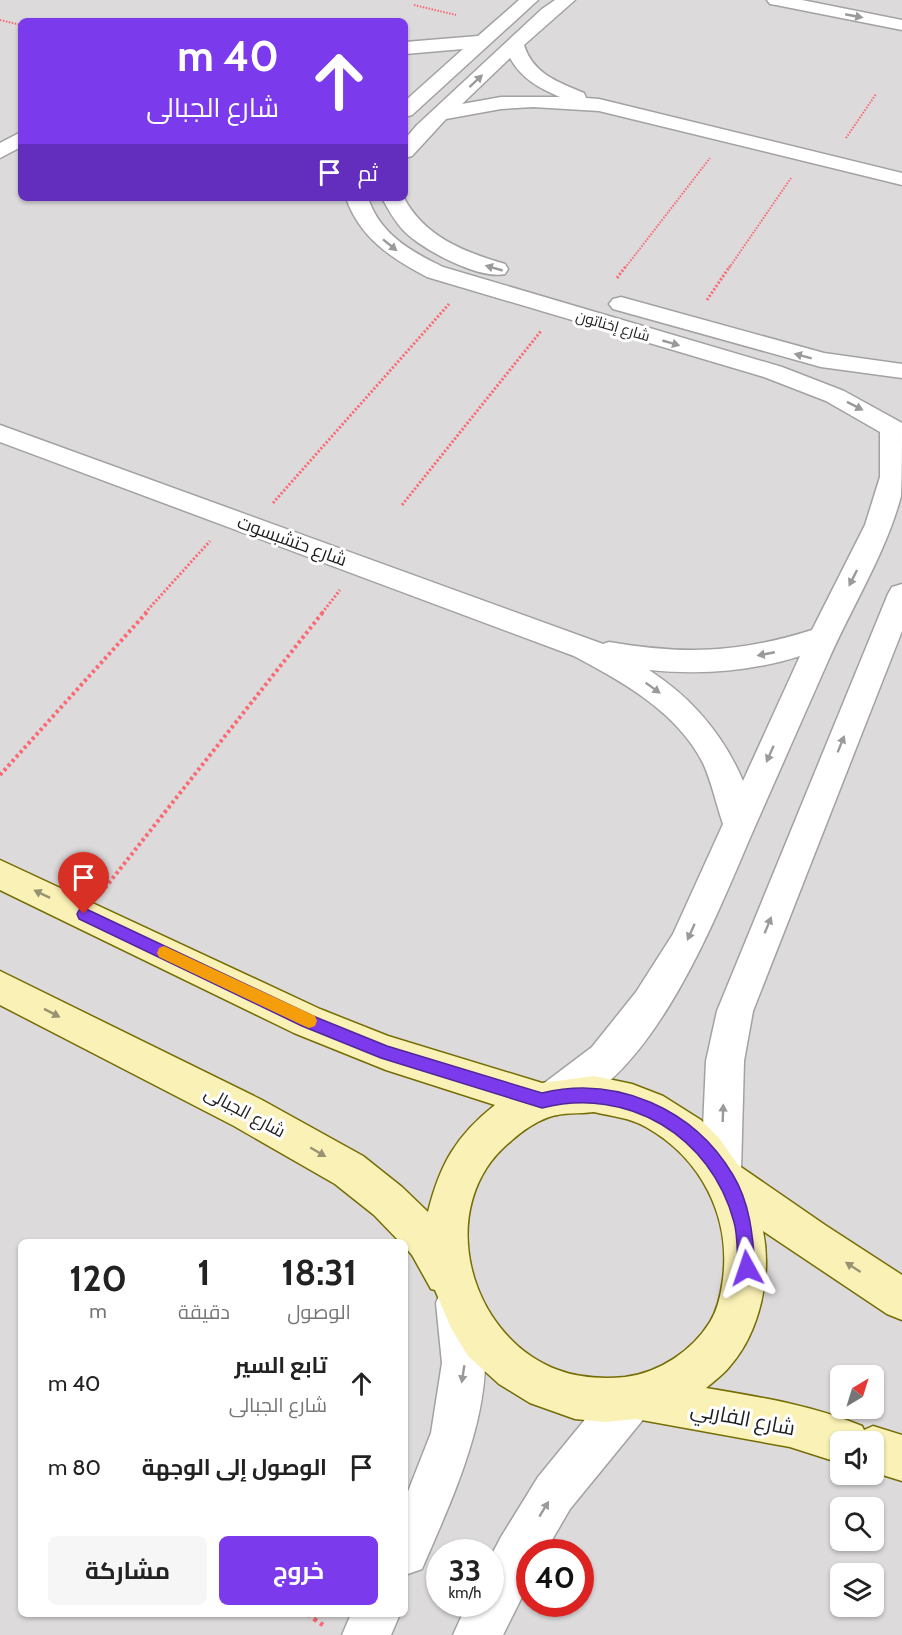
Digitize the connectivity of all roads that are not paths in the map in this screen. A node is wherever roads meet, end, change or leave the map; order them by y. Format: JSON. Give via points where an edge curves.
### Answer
{"nodes":[{"id":1,"x":529,"y":0,"type":"edge"},
{"id":2,"x":566,"y":0,"type":"edge"},
{"id":3,"x":776,"y":0,"type":"edge"},
{"id":4,"x":902,"y":26,"type":"edge"},
{"id":5,"x":484,"y":41,"type":"junction"},
{"id":6,"x":515,"y":45,"type":"junction"},
{"id":7,"x":408,"y":48,"type":"edge"},
{"id":8,"x":408,"y":102,"type":"edge"},
{"id":9,"x":598,"y":105,"type":"junction"},
{"id":10,"x":440,"y":114,"type":"junction"},
{"id":11,"x":18,"y":140,"type":"edge"},
{"id":12,"x":408,"y":149,"type":"edge"},
{"id":13,"x":0,"y":152,"type":"edge"},
{"id":14,"x":902,"y":179,"type":"edge"},
{"id":15,"x":358,"y":201,"type":"edge"},
{"id":16,"x":394,"y":201,"type":"edge"},
{"id":17,"x":902,"y":371,"type":"edge"},
{"id":18,"x":902,"y":378,"type":"edge"},
{"id":19,"x":896,"y":431,"type":"edge"},
{"id":20,"x":0,"y":433,"type":"edge"},
{"id":21,"x":902,"y":594,"type":"edge"},
{"id":22,"x":823,"y":638,"type":"junction"},
{"id":23,"x":585,"y":648,"type":"junction"},
{"id":24,"x":739,"y":823,"type":"junction"},
{"id":25,"x":0,"y":874,"type":"edge"},
{"id":26,"x":0,"y":987,"type":"edge"},
{"id":27,"x":550,"y":1099,"type":"junction"},
{"id":28,"x":724,"y":1176,"type":"junction"},
{"id":29,"x":454,"y":1289,"type":"junction"},
{"id":30,"x":902,"y":1299,"type":"edge"},
{"id":31,"x":635,"y":1399,"type":"junction"},
{"id":32,"x":830,"y":1437,"type":"edge"},
{"id":33,"x":884,"y":1452,"type":"edge"},
{"id":34,"x":902,"y":1458,"type":"edge"},
{"id":35,"x":408,"y":1545,"type":"edge"},
{"id":36,"x":375,"y":1617,"type":"edge"},
{"id":37,"x":366,"y":1635,"type":"edge"},
{"id":38,"x":477,"y":1635,"type":"edge"}],
"edges":[{"from":1,"to":5,"type":"street"},
{"from":2,"to":6,"type":"street"},
{"from":3,"to":4,"type":"street","one_way":true},
{"from":5,"to":7,"type":"street"},
{"from":5,"to":8,"type":"street"},
{"from":6,"to":9,"type":"street","via":[[517,57],[526,70],[541,81]]},
{"from":10,"to":6,"type":"street","one_way":true},
{"from":9,"to":10,"type":"street","via":[[533,101]]},
{"from":9,"to":14,"type":"street"},
{"from":10,"to":12,"type":"street"},
{"from":11,"to":13,"type":"street"},
{"from":15,"to":19,"type":"street","name":"شارع إخناتون","one_way":true,"via":[[369,226],[386,243],[435,272],[805,383]]},
{"from":17,"to":16,"type":"street","name":"شارع إخناتون","one_way":true,"via":[[821,360],[474,263],[420,235],[403,218]]},
{"from":18,"to":19,"type":"street","via":[[892,383],[882,403],[884,415]]},
{"from":19,"to":22,"type":"street","one_way":true,"via":[[888,501]]},
{"from":20,"to":23,"type":"street","name":"شارع حتشبسوت"},
{"from":28,"to":21,"type":"street","one_way":true,"via":[[725,1061],[735,1011]]},
{"from":22,"to":23,"type":"street","name":"شارع حتشبسوت","one_way":true,"via":[[768,654],[708,662],[646,660]]},
{"from":22,"to":24,"type":"street","one_way":true},
{"from":23,"to":24,"type":"street","name":"شارع حتشبسوت","one_way":true,"via":[[630,670],[670,699],[702,735],[726,777]]},
{"from":24,"to":27,"type":"street","one_way":true,"via":[[686,944],[663,983],[604,1060]]},
{"from":27,"to":25,"type":"street","one_way":true,"via":[[386,1053],[307,1021]]},
{"from":26,"to":29,"type":"street","name":"شارع الجبالى","one_way":true,"via":[[248,1113],[349,1170],[427,1240]]},
{"from":27,"to":28,"type":"street","via":[[594,1094],[631,1101],[665,1116],[696,1141]]},
{"from":27,"to":29,"type":"street","via":[[509,1116],[482,1139],[461,1169],[448,1205],[445,1244]]},
{"from":30,"to":28,"type":"street","one_way":true,"via":[[810,1240]]},
{"from":28,"to":31,"type":"street","via":[[743,1223],[747,1268],[738,1312],[716,1351],[682,1381]]},
{"from":29,"to":31,"type":"street","name":"شارع الجبالى","via":[[477,1333],[507,1365],[526,1377],[545,1388],[587,1400]]},
{"from":29,"to":35,"type":"street","one_way":true,"via":[[464,1363],[453,1433]]},
{"from":31,"to":32,"type":"street","name":"شارع الفاربي","via":[[790,1425]]},
{"from":38,"to":31,"type":"street","one_way":true,"via":[[554,1493]]},
{"from":33,"to":34,"type":"street"},
{"from":36,"to":37,"type":"street"}]}
